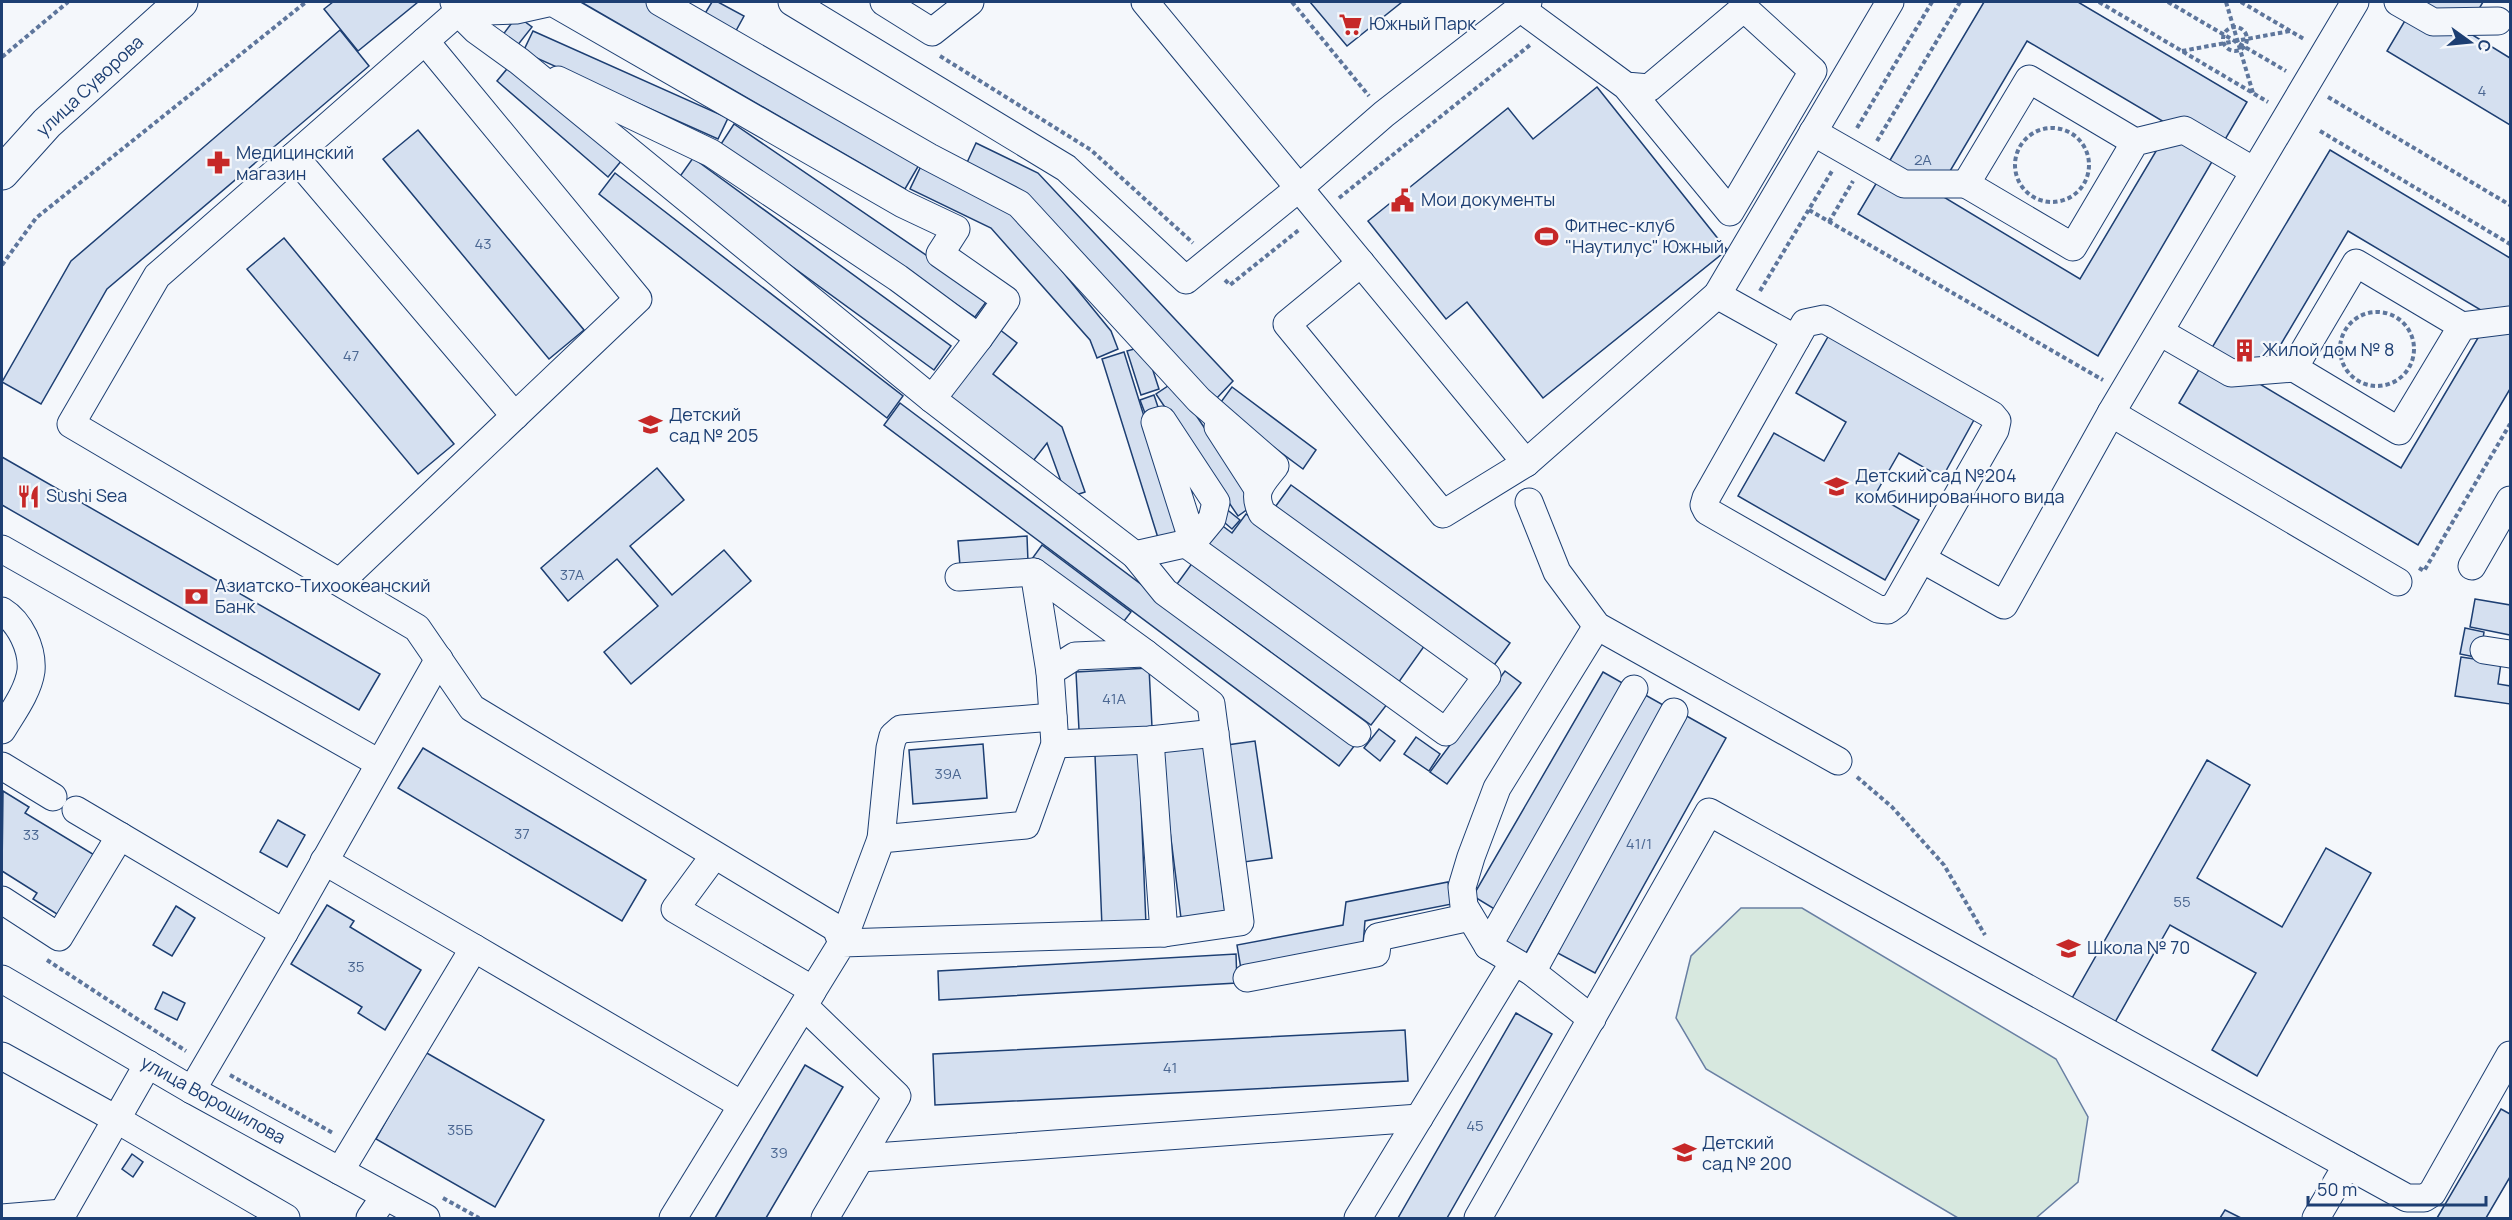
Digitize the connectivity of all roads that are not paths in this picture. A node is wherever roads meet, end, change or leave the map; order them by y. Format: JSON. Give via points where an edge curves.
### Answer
{"nodes":[{"id":1,"x":181,"y":2,"type":"edge"},
{"id":2,"x":660,"y":2,"type":"edge"},
{"id":3,"x":792,"y":2,"type":"edge"},
{"id":4,"x":884,"y":2,"type":"edge"},
{"id":5,"x":970,"y":2,"type":"edge"},
{"id":6,"x":1146,"y":2,"type":"edge"},
{"id":7,"x":1890,"y":2,"type":"edge"},
{"id":8,"x":2355,"y":2,"type":"edge"},
{"id":9,"x":2398,"y":2,"type":"edge"},
{"id":10,"x":459,"y":5,"type":"edge"},
{"id":11,"x":1524,"y":5,"type":"edge"},
{"id":12,"x":520,"y":6,"type":"edge"},
{"id":13,"x":2506,"y":17,"type":"edge"},
{"id":14,"x":425,"y":41,"type":"junction"},
{"id":15,"x":519,"y":61,"type":"junction"},
{"id":16,"x":1626,"y":86,"type":"junction"},
{"id":17,"x":1813,"y":132,"type":"junction"},
{"id":18,"x":2134,"y":142,"type":"junction"},
{"id":19,"x":294,"y":156,"type":"junction"},
{"id":20,"x":2254,"y":171,"type":"junction"},
{"id":21,"x":2,"y":173,"type":"edge"},
{"id":22,"x":1966,"y":184,"type":"junction"},
{"id":23,"x":1299,"y":188,"type":"junction"},
{"id":24,"x":1361,"y":262,"type":"junction"},
{"id":25,"x":1717,"y":295,"type":"junction"},
{"id":26,"x":2511,"y":320,"type":"edge"},
{"id":27,"x":2462,"y":326,"type":"junction"},
{"id":28,"x":2160,"y":332,"type":"junction"},
{"id":29,"x":979,"y":338,"type":"junction"},
{"id":30,"x":1796,"y":339,"type":"junction"},
{"id":31,"x":2294,"y":368,"type":"junction"},
{"id":32,"x":932,"y":399,"type":"junction"},
{"id":33,"x":2111,"y":413,"type":"junction"},
{"id":34,"x":515,"y":416,"type":"junction"},
{"id":35,"x":1526,"y":463,"type":"junction"},
{"id":36,"x":2511,"y":500,"type":"edge"},
{"id":37,"x":1529,"y":502,"type":"dead end"},
{"id":38,"x":2,"y":549,"type":"edge"},
{"id":39,"x":1135,"y":555,"type":"junction"},
{"id":40,"x":1922,"y":559,"type":"junction"},
{"id":41,"x":2472,"y":566,"type":"dead end"},
{"id":42,"x":1034,"y":572,"type":"junction"},
{"id":43,"x":2406,"y":574,"type":"road end"},
{"id":44,"x":959,"y":577,"type":"dead end"},
{"id":45,"x":340,"y":582,"type":"junction"},
{"id":46,"x":2,"y":611,"type":"edge"},
{"id":47,"x":1597,"y":626,"type":"junction"},
{"id":48,"x":1145,"y":653,"type":"junction"},
{"id":49,"x":439,"y":659,"type":"junction"},
{"id":50,"x":1050,"y":672,"type":"junction"},
{"id":51,"x":1634,"y":689,"type":"dead end"},
{"id":52,"x":1674,"y":712,"type":"dead end"},
{"id":53,"x":1053,"y":717,"type":"junction"},
{"id":54,"x":2,"y":730,"type":"edge"},
{"id":55,"x":1215,"y":733,"type":"junction"},
{"id":56,"x":1357,"y":733,"type":"dead end"},
{"id":57,"x":1150,"y":740,"type":"junction"},
{"id":58,"x":1055,"y":744,"type":"junction"},
{"id":59,"x":1838,"y":761,"type":"road end"},
{"id":60,"x":379,"y":763,"type":"junction"},
{"id":61,"x":2,"y":766,"type":"edge"},
{"id":62,"x":120,"y":836,"type":"junction"},
{"id":63,"x":881,"y":839,"type":"junction"},
{"id":64,"x":714,"y":856,"type":"junction"},
{"id":65,"x":324,"y":861,"type":"junction"},
{"id":66,"x":2,"y":900,"type":"edge"},
{"id":67,"x":1470,"y":917,"type":"junction"},
{"id":68,"x":285,"y":933,"type":"junction"},
{"id":69,"x":1164,"y":933,"type":"junction"},
{"id":70,"x":842,"y":943,"type":"junction"},
{"id":71,"x":1488,"y":946,"type":"junction"},
{"id":72,"x":474,"y":948,"type":"junction"},
{"id":73,"x":1523,"y":967,"type":"junction"},
{"id":74,"x":1247,"y":978,"type":"dead end"},
{"id":75,"x":2,"y":979,"type":"edge"},
{"id":76,"x":808,"y":998,"type":"junction"},
{"id":77,"x":1592,"y":1019,"type":"junction"},
{"id":78,"x":2511,"y":1055,"type":"edge"},
{"id":79,"x":2,"y":1056,"type":"edge"},
{"id":80,"x":148,"y":1064,"type":"junction"},
{"id":81,"x":192,"y":1090,"type":"junction"},
{"id":82,"x":742,"y":1105,"type":"junction"},
{"id":83,"x":1419,"y":1118,"type":"junction"},
{"id":84,"x":116,"y":1119,"type":"junction"},
{"id":85,"x":861,"y":1158,"type":"junction"},
{"id":86,"x":2347,"y":1165,"type":"junction"},
{"id":87,"x":340,"y":1171,"type":"junction"},
{"id":88,"x":385,"y":1196,"type":"junction"},
{"id":89,"x":62,"y":1216,"type":"edge"},
{"id":90,"x":2,"y":1218,"type":"edge"},
{"id":91,"x":286,"y":1218,"type":"edge"},
{"id":92,"x":370,"y":1218,"type":"edge"},
{"id":93,"x":426,"y":1218,"type":"edge"},
{"id":94,"x":674,"y":1218,"type":"edge"},
{"id":95,"x":825,"y":1218,"type":"edge"},
{"id":96,"x":1358,"y":1218,"type":"edge"},
{"id":97,"x":1478,"y":1218,"type":"edge"},
{"id":98,"x":2316,"y":1218,"type":"edge"}],
"edges":[{"from":1,"to":21,"type":"main road","name":"улица Суворова","via":[[47,123]]},
{"from":2,"to":39,"type":"street","via":[[929,157],[1019,204],[1199,400],[1275,466],[1258,489],[1256,501],[1262,513],[1487,676],[1446,732],[1189,543]]},
{"from":3,"to":23,"type":"street","via":[[1066,168],[1186,280]]},
{"from":4,"to":5,"type":"street","via":[[932,32]]},
{"from":6,"to":23,"type":"street"},
{"from":7,"to":17,"type":"street"},
{"from":8,"to":20,"type":"street"},
{"from":9,"to":13,"type":"street","via":[[2433,22]]},
{"from":10,"to":12,"type":"street"},
{"from":10,"to":14,"type":"street"},
{"from":10,"to":15,"type":"street","via":[[476,30]]},
{"from":11,"to":16,"type":"street","via":[[1550,30]]},
{"from":11,"to":23,"type":"street","via":[[1384,114]]},
{"from":12,"to":29,"type":"street","via":[[552,2],[903,204],[956,229],[940,254],[1005,300]]},
{"from":14,"to":19,"type":"street"},
{"from":14,"to":34,"type":"street","via":[[638,299]]},
{"from":15,"to":29,"type":"street","via":[[711,153],[898,278]]},
{"from":15,"to":32,"type":"street"},
{"from":16,"to":16,"type":"street","via":[[1649,88],[1744,8],[1813,71],[1730,212]]},
{"from":17,"to":22,"type":"street","via":[[1904,184]]},
{"from":17,"to":25,"type":"street"},
{"from":18,"to":20,"type":"street","via":[[2184,130]]},
{"from":18,"to":22,"type":"street","via":[[2029,80]]},
{"from":18,"to":22,"type":"street","via":[[2073,248]]},
{"from":19,"to":34,"type":"street"},
{"from":19,"to":45,"type":"street","via":[[157,276],[71,424]]},
{"from":20,"to":28,"type":"street"},
{"from":23,"to":24,"type":"street"},
{"from":24,"to":35,"type":"street"},
{"from":24,"to":35,"type":"street","via":[[1287,324],[1443,514]]},
{"from":25,"to":30,"type":"street"},
{"from":25,"to":35,"type":"street"},
{"from":26,"to":27,"type":"street"},
{"from":27,"to":31,"type":"street","via":[[2399,431]]},
{"from":27,"to":31,"type":"street","via":[[2356,263]]},
{"from":28,"to":31,"type":"street","via":[[2231,373]]},
{"from":28,"to":33,"type":"street"},
{"from":29,"to":32,"type":"street"},
{"from":30,"to":40,"type":"street","via":[[1805,323],[1824,319],[1997,421]]},
{"from":30,"to":40,"type":"street","via":[[1706,498],[1707,512],[1878,609],[1888,610],[1896,604]]},
{"from":32,"to":39,"type":"street"},
{"from":33,"to":40,"type":"street","via":[[2004,605]]},
{"from":33,"to":43,"type":"street"},
{"from":34,"to":45,"type":"street"},
{"from":36,"to":41,"type":"street"},
{"from":37,"to":47,"type":"street","via":[[1557,572]]},
{"from":38,"to":60,"type":"street"},
{"from":39,"to":56,"type":"street","via":[[1165,592]]},
{"from":42,"to":44,"type":"street"},
{"from":42,"to":48,"type":"street"},
{"from":42,"to":50,"type":"street"},
{"from":45,"to":49,"type":"street","via":[[417,628]]},
{"from":46,"to":54,"type":"street","via":[[11,617],[26,641],[31,671]]},
{"from":47,"to":59,"type":"street"},
{"from":47,"to":67,"type":"street","via":[[1497,788],[1462,888]]},
{"from":48,"to":50,"type":"street","via":[[1075,656]]},
{"from":48,"to":55,"type":"street","via":[[1211,704]]},
{"from":49,"to":60,"type":"street"},
{"from":49,"to":64,"type":"street","via":[[472,708]]},
{"from":50,"to":53,"type":"street"},
{"from":51,"to":71,"type":"street"},
{"from":52,"to":73,"type":"street"},
{"from":53,"to":58,"type":"street"},
{"from":53,"to":63,"type":"street","via":[[901,729],[893,736],[890,748]]},
{"from":55,"to":57,"type":"street"},
{"from":55,"to":69,"type":"street","via":[[1240,922]]},
{"from":57,"to":58,"type":"street"},
{"from":57,"to":69,"type":"street"},
{"from":58,"to":63,"type":"street","via":[[1026,825]]},
{"from":60,"to":65,"type":"street"},
{"from":61,"to":62,"type":"street"},
{"from":62,"to":66,"type":"street","via":[[59,937]]},
{"from":62,"to":68,"type":"street"},
{"from":63,"to":70,"type":"street"},
{"from":64,"to":70,"type":"street","via":[[836,928]]},
{"from":64,"to":76,"type":"street","via":[[675,909]]},
{"from":65,"to":68,"type":"street"},
{"from":65,"to":72,"type":"street"},
{"from":67,"to":71,"type":"street"},
{"from":67,"to":74,"type":"street","via":[[1378,937],[1376,953]]},
{"from":68,"to":81,"type":"street"},
{"from":69,"to":70,"type":"street"},
{"from":70,"to":76,"type":"street"},
{"from":71,"to":73,"type":"street"},
{"from":72,"to":82,"type":"street"},
{"from":72,"to":87,"type":"street"},
{"from":73,"to":77,"type":"street"},
{"from":73,"to":83,"type":"street"},
{"from":75,"to":80,"type":"street","name":"улица Ворошилова"},
{"from":76,"to":82,"type":"street"},
{"from":76,"to":85,"type":"street","via":[[897,1096]]},
{"from":77,"to":86,"type":"street","via":[[1709,812]]},
{"from":77,"to":97,"type":"street"},
{"from":78,"to":86,"type":"street","via":[[2432,1193],[2424,1198],[2407,1198]]},
{"from":79,"to":84,"type":"street"},
{"from":80,"to":81,"type":"street","name":"улица Ворошилова"},
{"from":80,"to":84,"type":"street"},
{"from":81,"to":87,"type":"street","name":"улица Ворошилова"},
{"from":82,"to":94,"type":"street"},
{"from":83,"to":85,"type":"street"},
{"from":83,"to":96,"type":"street"},
{"from":84,"to":89,"type":"street"},
{"from":84,"to":91,"type":"street"},
{"from":85,"to":95,"type":"street"},
{"from":86,"to":98,"type":"street"},
{"from":87,"to":88,"type":"street","name":"улица Ворошилова"},
{"from":88,"to":92,"type":"street"},
{"from":88,"to":93,"type":"street","name":"улица Ворошилова"},
{"from":89,"to":90,"type":"street"}]}
